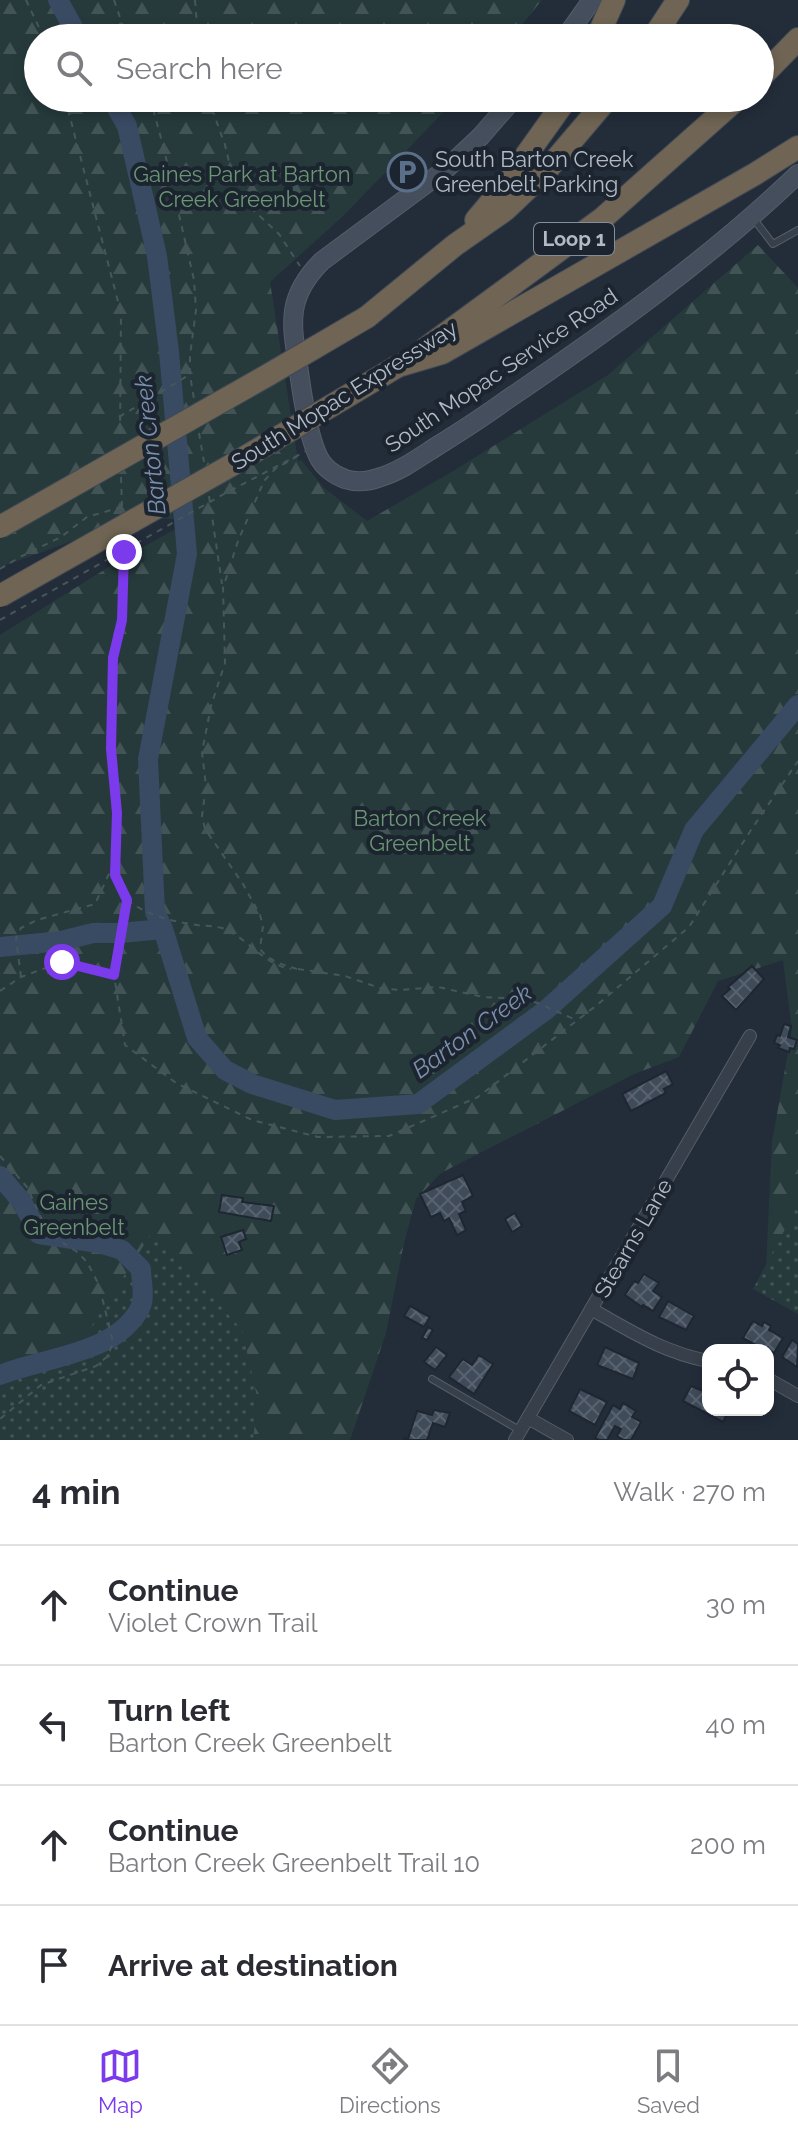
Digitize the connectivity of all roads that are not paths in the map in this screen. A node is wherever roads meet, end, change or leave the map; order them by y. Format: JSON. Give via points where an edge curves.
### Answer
{"nodes":[{"id":1,"x":592,"y":0,"type":"edge"},
{"id":2,"x":614,"y":0,"type":"edge"},
{"id":3,"x":678,"y":0,"type":"edge"},
{"id":4,"x":575,"y":24,"type":"edge"},
{"id":5,"x":603,"y":24,"type":"edge"},
{"id":6,"x":662,"y":24,"type":"edge"},
{"id":7,"x":798,"y":39,"type":"edge"},
{"id":8,"x":774,"y":64,"type":"edge"},
{"id":9,"x":502,"y":112,"type":"edge"},
{"id":10,"x":557,"y":112,"type":"edge"},
{"id":11,"x":596,"y":112,"type":"edge"},
{"id":12,"x":722,"y":112,"type":"edge"},
{"id":13,"x":798,"y":147,"type":"edge"},
{"id":14,"x":798,"y":174,"type":"edge"},
{"id":15,"x":751,"y":216,"type":"junction"},
{"id":16,"x":798,"y":230,"type":"edge"},
{"id":17,"x":455,"y":245,"type":"junction"},
{"id":18,"x":398,"y":366,"type":"junction"},
{"id":19,"x":0,"y":527,"type":"edge"},
{"id":20,"x":0,"y":596,"type":"edge"},
{"id":21,"x":750,"y":1036,"type":"dead end"},
{"id":22,"x":591,"y":1309,"type":"junction"},
{"id":23,"x":702,"y":1360,"type":"edge"},
{"id":24,"x":432,"y":1379,"type":"dead end"},
{"id":25,"x":774,"y":1382,"type":"edge"},
{"id":26,"x":798,"y":1396,"type":"edge"},
{"id":27,"x":528,"y":1418,"type":"junction"},
{"id":28,"x":518,"y":1435,"type":"edge"},
{"id":29,"x":567,"y":1440,"type":"edge"}],
"edges":[{"from":1,"to":4,"type":"main road"},
{"from":2,"to":5,"type":"highway"},
{"from":3,"to":6,"type":"highway"},
{"from":7,"to":8,"type":"highway"},
{"from":9,"to":15,"type":"main road","name":"South Mopac Service Road","via":[[446,169],[322,261],[296,297],[293,329],[313,440],[324,465],[343,478],[365,481],[394,472],[473,423],[590,344]]},
{"from":10,"to":17,"type":"highway"},
{"from":11,"to":17,"type":"highway","number":"Loop 1","via":[[505,210]]},
{"from":12,"to":18,"type":"highway","name":"South Mopac Expressway","number":"Loop 1","via":[[603,218]]},
{"from":13,"to":18,"type":"highway","via":[[442,353]]},
{"from":14,"to":15,"type":"main road","name":"South Mopac Service Road"},
{"from":15,"to":16,"type":"lane","via":[[773,244]]},
{"from":17,"to":19,"type":"highway","number":"Loop 1","bridge":true,"via":[[367,317]]},
{"from":18,"to":20,"type":"highway","name":"South Mopac Expressway","number":"Loop 1","bridge":true},
{"from":21,"to":22,"type":"street","name":"Stearns Lane"},
{"from":22,"to":23,"type":"street","via":[[664,1350]]},
{"from":22,"to":27,"type":"street","name":"Stearns Lane"},
{"from":24,"to":28,"type":"lane"},
{"from":25,"to":26,"type":"street"},
{"from":27,"to":28,"type":"street","name":"Stearns Lane"},
{"from":27,"to":29,"type":"street"}]}
